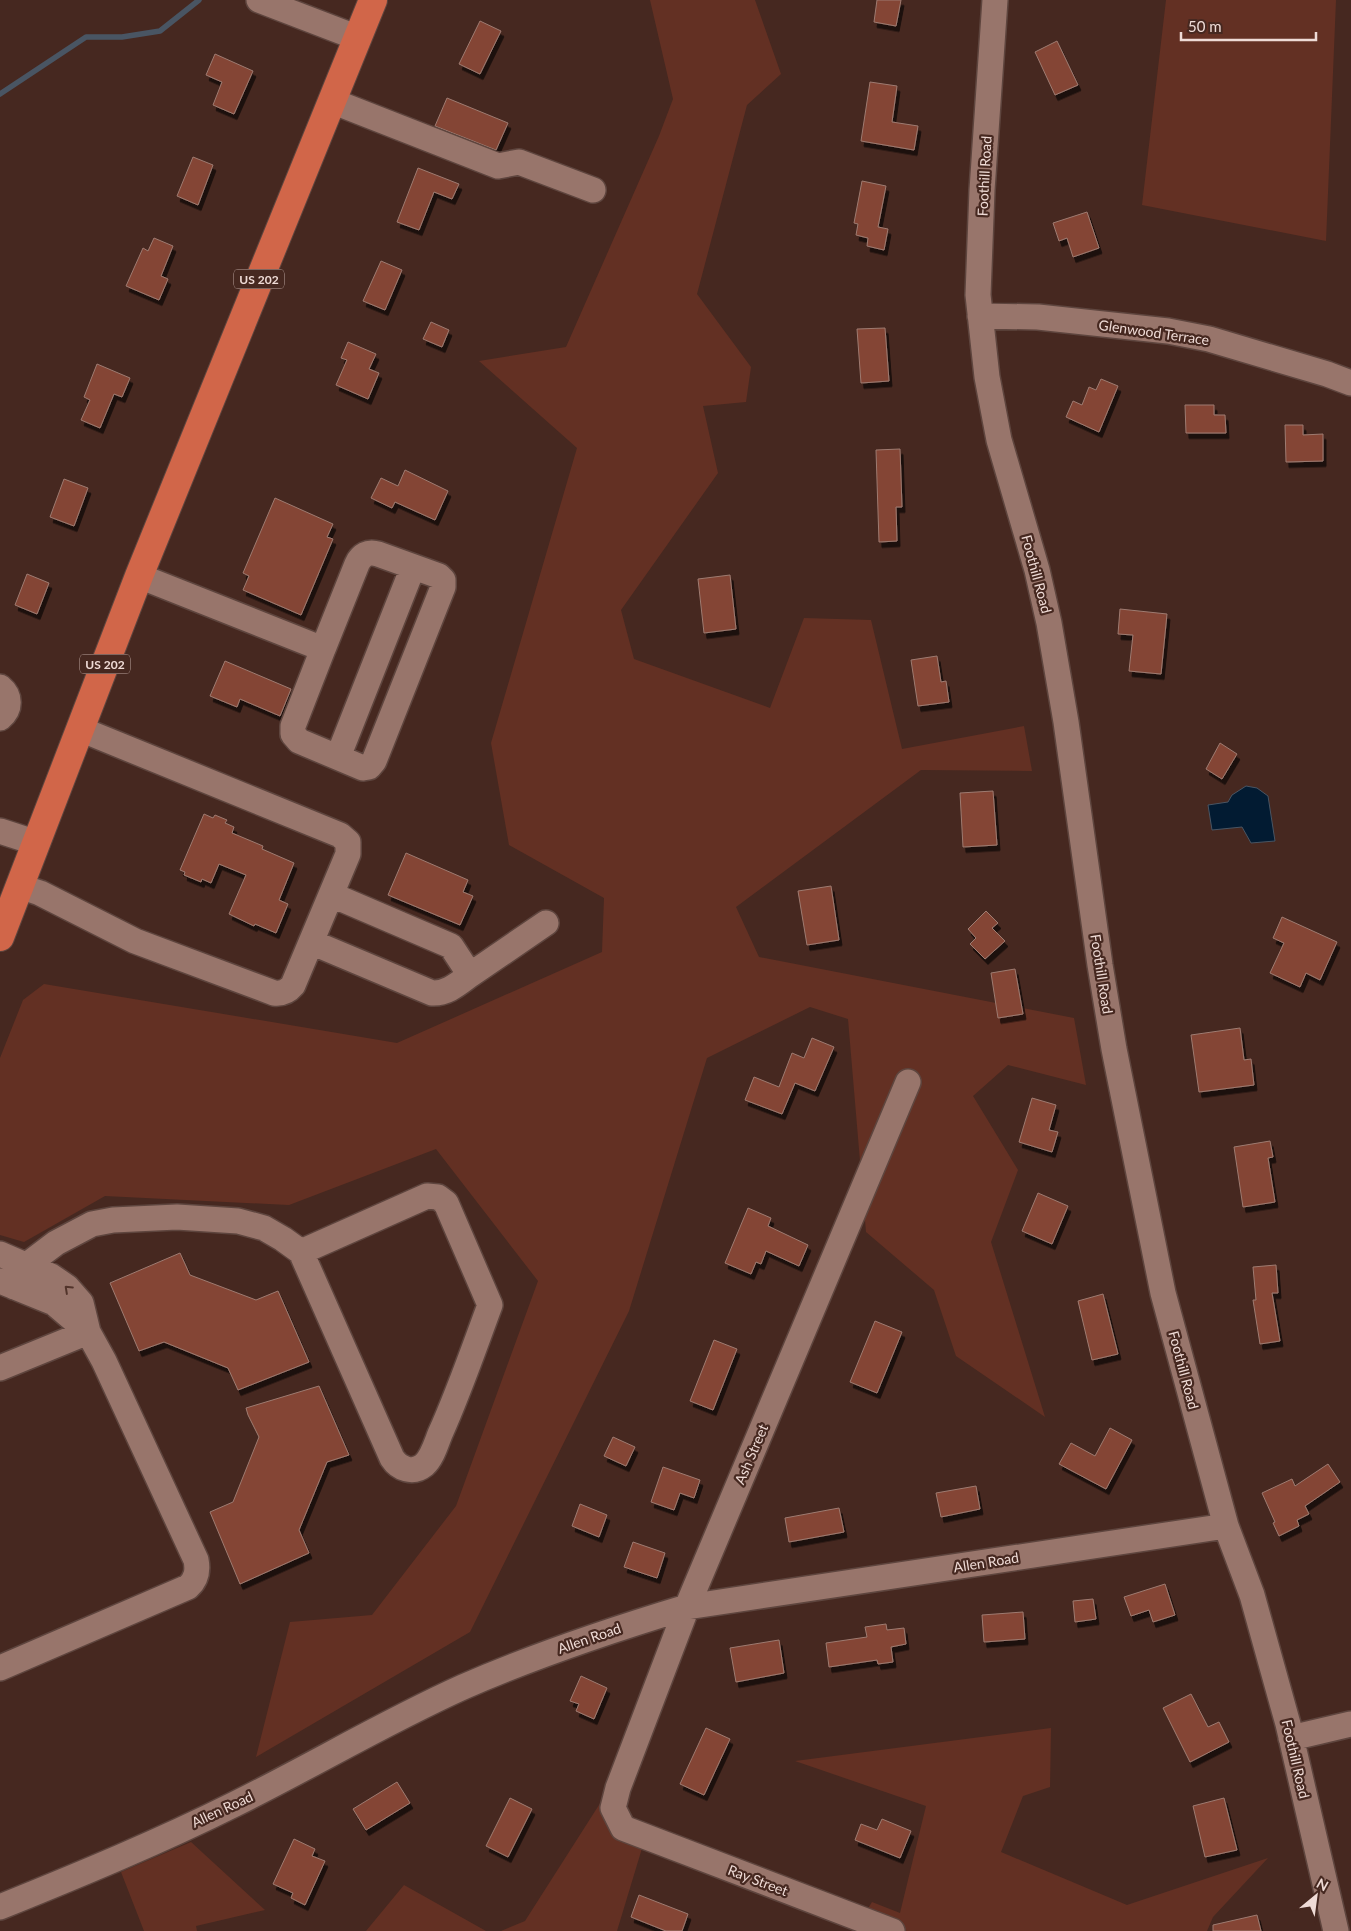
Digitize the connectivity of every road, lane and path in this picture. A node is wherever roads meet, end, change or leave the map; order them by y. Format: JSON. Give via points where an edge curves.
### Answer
{"nodes":[{"id":1,"x":259,"y":0,"type":"edge"},
{"id":2,"x":373,"y":0,"type":"edge"},
{"id":3,"x":995,"y":0,"type":"edge"},
{"id":4,"x":286,"y":5,"type":"edge"},
{"id":5,"x":358,"y":38,"type":"junction"},
{"id":6,"x":332,"y":101,"type":"junction"},
{"id":7,"x":594,"y":190,"type":"dead end"},
{"id":8,"x":980,"y":316,"type":"junction"},
{"id":9,"x":1351,"y":383,"type":"edge"},
{"id":10,"x":414,"y":567,"type":"junction"},
{"id":11,"x":139,"y":576,"type":"junction"},
{"id":12,"x":323,"y":649,"type":"junction"},
{"id":13,"x":0,"y":687,"type":"edge"},
{"id":14,"x":0,"y":718,"type":"edge"},
{"id":15,"x":80,"y":729,"type":"junction"},
{"id":16,"x":338,"y":757,"type":"junction"},
{"id":17,"x":0,"y":831,"type":"edge"},
{"id":18,"x":37,"y":843,"type":"junction"},
{"id":19,"x":20,"y":886,"type":"junction"},
{"id":20,"x":332,"y":895,"type":"junction"},
{"id":21,"x":546,"y":922,"type":"dead end"},
{"id":22,"x":0,"y":937,"type":"edge"},
{"id":23,"x":311,"y":942,"type":"junction"},
{"id":24,"x":470,"y":975,"type":"junction"},
{"id":25,"x":908,"y":1082,"type":"dead end"},
{"id":26,"x":301,"y":1252,"type":"junction"},
{"id":27,"x":0,"y":1254,"type":"edge"},
{"id":28,"x":27,"y":1265,"type":"junction"},
{"id":29,"x":7,"y":1284,"type":"edge"},
{"id":30,"x":88,"y":1332,"type":"junction"},
{"id":31,"x":0,"y":1368,"type":"edge"},
{"id":32,"x":1226,"y":1526,"type":"junction"},
{"id":33,"x":687,"y":1607,"type":"junction"},
{"id":34,"x":0,"y":1668,"type":"edge"},
{"id":35,"x":1351,"y":1724,"type":"edge"},
{"id":36,"x":1291,"y":1738,"type":"junction"},
{"id":37,"x":623,"y":1828,"type":"joint"},
{"id":38,"x":0,"y":1907,"type":"edge"},
{"id":39,"x":892,"y":1931,"type":"edge"},
{"id":40,"x":1336,"y":1931,"type":"edge"}],
"edges":[{"from":1,"to":4,"type":"street"},
{"from":2,"to":5,"type":"highway","number":"US 202"},
{"from":3,"to":8,"type":"street","name":"Foothill Road","via":[[982,190]]},
{"from":4,"to":5,"type":"street"},
{"from":5,"to":6,"type":"highway","number":"US 202"},
{"from":6,"to":7,"type":"street","via":[[498,166],[519,162]]},
{"from":6,"to":11,"type":"highway","number":"US 202"},
{"from":8,"to":9,"type":"street","name":"Glenwood Terrace","via":[[1038,317],[1168,331],[1209,339]]},
{"from":8,"to":32,"type":"street","name":"Foothill Road","via":[[999,440],[1049,623],[1114,1050],[1170,1320]]},
{"from":10,"to":12,"type":"street","via":[[378,554],[363,555]]},
{"from":10,"to":16,"type":"street"},
{"from":10,"to":16,"type":"street","via":[[438,576],[443,580],[443,587],[374,762],[363,768]]},
{"from":11,"to":12,"type":"street"},
{"from":11,"to":15,"type":"highway","number":"US 202"},
{"from":12,"to":16,"type":"street","via":[[292,730],[299,741]]},
{"from":13,"to":14,"type":"street","via":[[6,694],[8,705]]},
{"from":15,"to":18,"type":"highway","number":"US 202"},
{"from":15,"to":20,"type":"street","via":[[344,838],[349,850]]},
{"from":17,"to":18,"type":"street"},
{"from":18,"to":19,"type":"highway","number":"US 202"},
{"from":19,"to":22,"type":"highway","number":"US 202"},
{"from":19,"to":23,"type":"street","via":[[135,941],[274,993],[285,992],[293,985]]},
{"from":20,"to":23,"type":"street"},
{"from":20,"to":24,"type":"street","via":[[451,946]]},
{"from":21,"to":24,"type":"street"},
{"from":23,"to":24,"type":"street","via":[[432,993],[447,991]]},
{"from":25,"to":33,"type":"street","name":"Ash Street"},
{"from":26,"to":26,"type":"street","via":[[427,1196],[438,1197],[446,1203],[490,1305],[445,1424],[429,1460],[418,1469],[400,1467],[392,1458]]},
{"from":26,"to":28,"type":"street","via":[[264,1228],[238,1221],[177,1217],[113,1220],[92,1224],[56,1243]]},
{"from":27,"to":28,"type":"street"},
{"from":28,"to":29,"type":"street"},
{"from":30,"to":28,"type":"street","one_way":true,"via":[[81,1303],[67,1287]]},
{"from":29,"to":30,"type":"street","via":[[54,1303]]},
{"from":30,"to":31,"type":"street"},
{"from":30,"to":34,"type":"street","via":[[196,1560],[197,1574],[188,1587]]},
{"from":32,"to":33,"type":"street","name":"Allen Road"},
{"from":32,"to":36,"type":"street","name":"Foothill Road","via":[[1252,1595]]},
{"from":33,"to":37,"type":"street","name":"Ash Street","via":[[618,1788],[613,1808]]},
{"from":33,"to":38,"type":"street","name":"Allen Road","via":[[541,1655],[463,1687],[234,1804]]},
{"from":35,"to":36,"type":"street"},
{"from":36,"to":40,"type":"street","name":"Foothill Road"},
{"from":37,"to":39,"type":"street","name":"Ray Street"}]}
